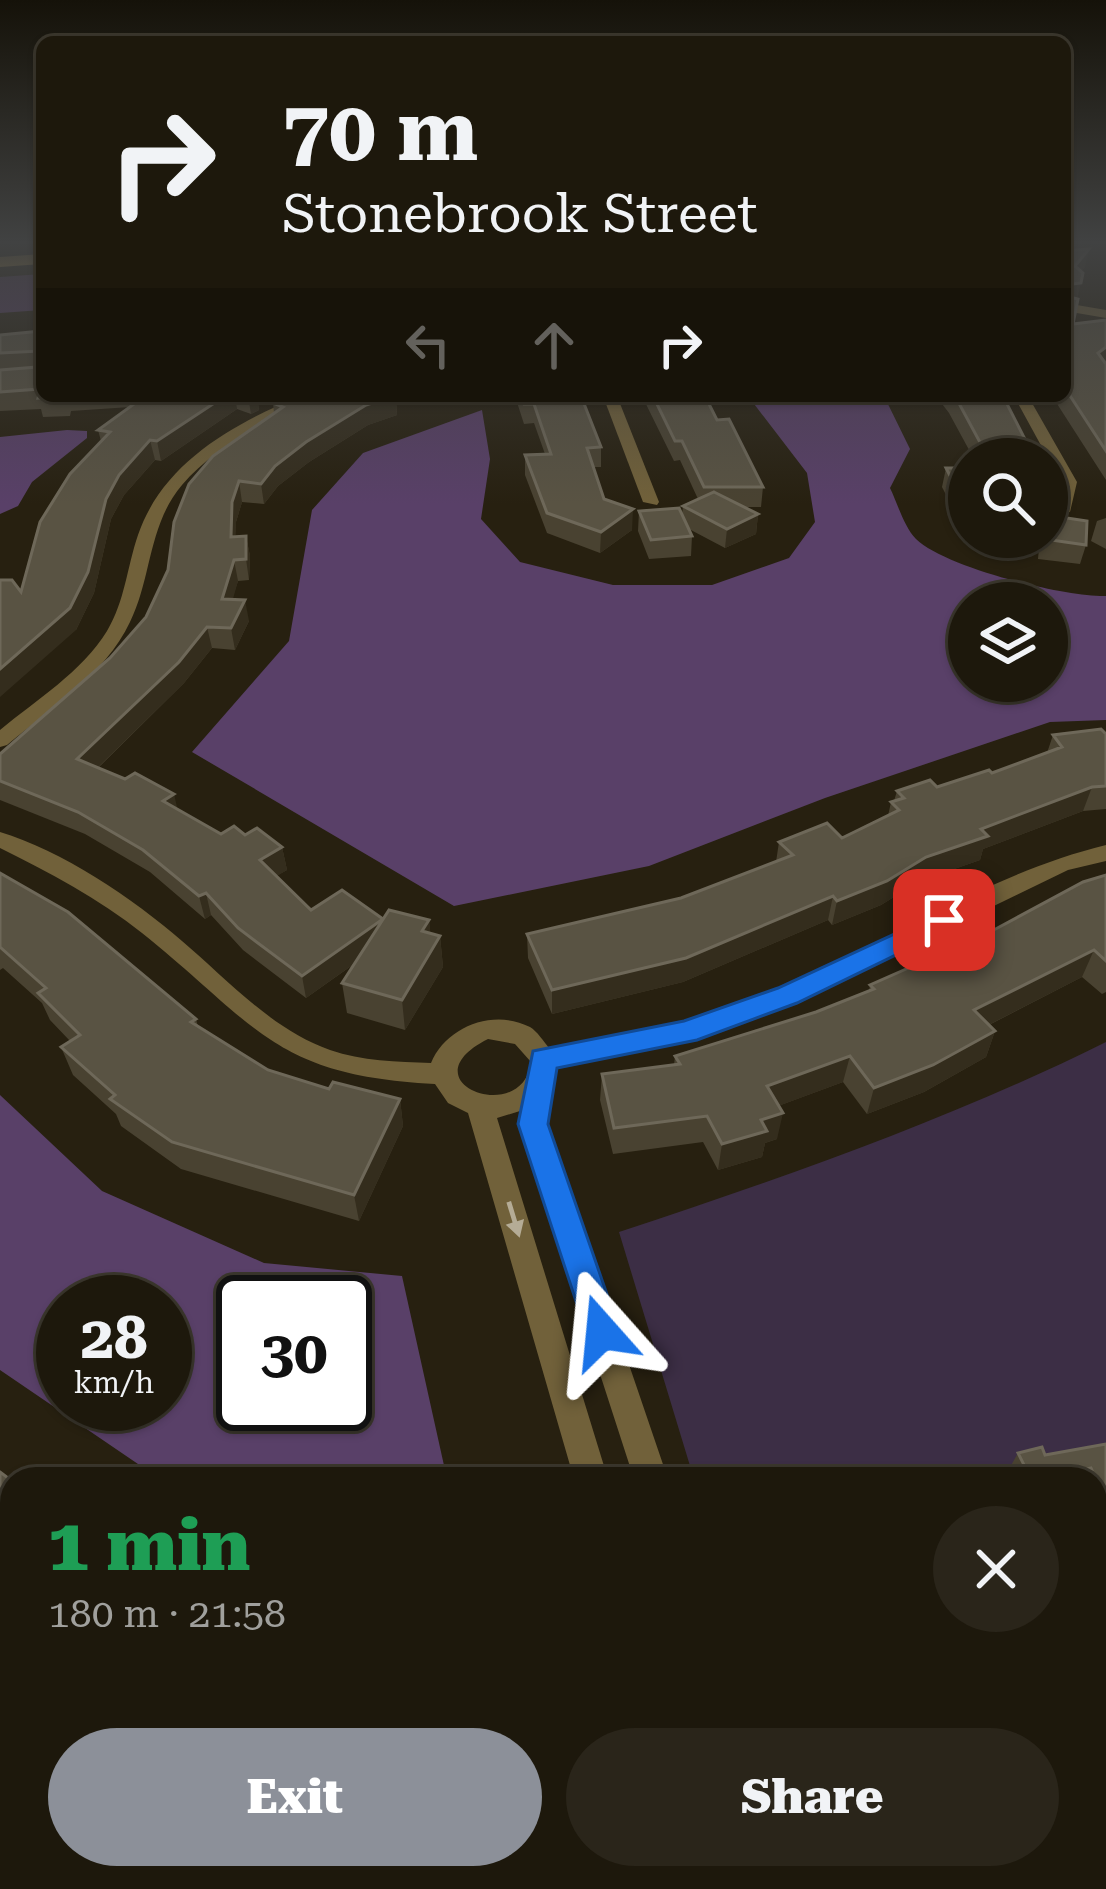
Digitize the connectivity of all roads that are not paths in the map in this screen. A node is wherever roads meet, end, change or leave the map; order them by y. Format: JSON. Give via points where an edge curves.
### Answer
{"nodes":[{"id":1,"x":286,"y":402,"type":"edge"},
{"id":2,"x":612,"y":402,"type":"edge"},
{"id":3,"x":1024,"y":402,"type":"edge"},
{"id":4,"x":1044,"y":438,"type":"edge"},
{"id":5,"x":651,"y":502,"type":"dead end"},
{"id":6,"x":0,"y":741,"type":"edge"},
{"id":7,"x":0,"y":839,"type":"edge"},
{"id":8,"x":1106,"y":854,"type":"edge"},
{"id":9,"x":442,"y":1075,"type":"junction"},
{"id":10,"x":539,"y":1075,"type":"junction"},
{"id":11,"x":481,"y":1107,"type":"junction"},
{"id":12,"x":587,"y":1467,"type":"edge"},
{"id":13,"x":647,"y":1467,"type":"edge"}],
"edges":[{"from":1,"to":6,"type":"street","via":[[204,458],[160,500],[132,603],[110,641]]},
{"from":2,"to":5,"type":"street"},
{"from":3,"to":4,"type":"street"},
{"from":7,"to":9,"type":"street","via":[[149,926],[260,1023],[315,1055],[378,1071]]},
{"from":8,"to":10,"type":"street","via":[[1061,864],[767,1003]]},
{"from":9,"to":10,"type":"street","via":[[452,1045],[485,1029],[523,1035]]},
{"from":9,"to":11,"type":"street","via":[[448,1089]]},
{"from":10,"to":11,"type":"street","via":[[520,1101]]},
{"from":10,"to":13,"type":"street","via":[[533,1124]]},
{"from":11,"to":12,"type":"street","one_way":true}]}
